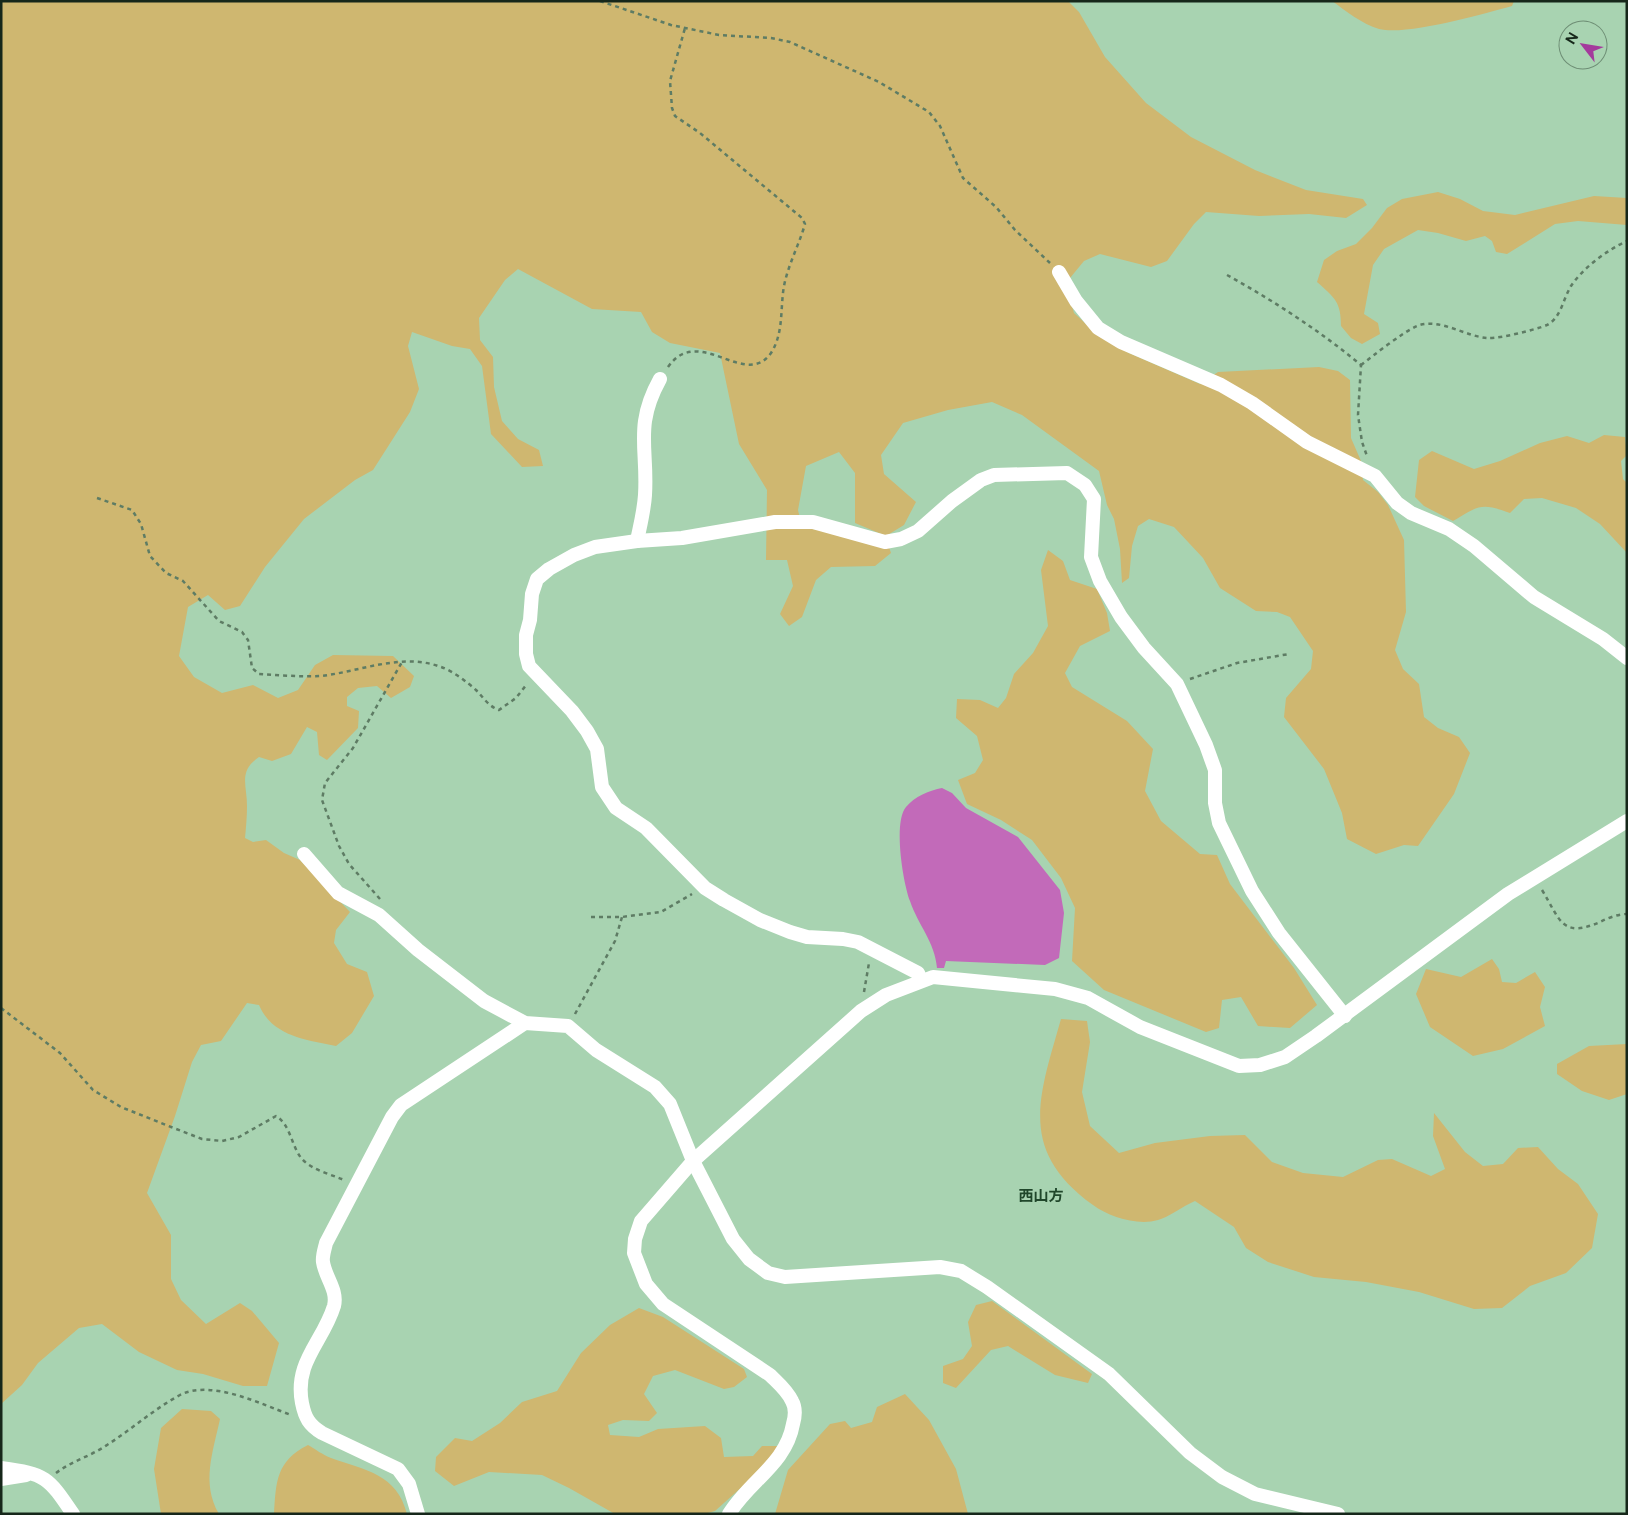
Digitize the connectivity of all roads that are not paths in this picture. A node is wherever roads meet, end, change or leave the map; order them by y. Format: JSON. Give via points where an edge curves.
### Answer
{"nodes":[{"id":1,"x":1060,"y":272,"type":"road end"},
{"id":2,"x":660,"y":379,"type":"road end"},
{"id":3,"x":636,"y":541,"type":"junction"},
{"id":4,"x":1627,"y":658,"type":"edge"},
{"id":5,"x":1627,"y":821,"type":"edge"},
{"id":6,"x":304,"y":854,"type":"dead end"},
{"id":7,"x":927,"y":979,"type":"junction"},
{"id":8,"x":1345,"y":1016,"type":"junction"},
{"id":9,"x":525,"y":1023,"type":"junction"},
{"id":10,"x":693,"y":1161,"type":"junction"},
{"id":11,"x":1,"y":1468,"type":"edge"},
{"id":12,"x":34,"y":1472,"type":"junction"},
{"id":13,"x":1,"y":1479,"type":"edge"},
{"id":14,"x":73,"y":1514,"type":"edge"},
{"id":15,"x":418,"y":1514,"type":"edge"},
{"id":16,"x":729,"y":1514,"type":"edge"},
{"id":17,"x":1338,"y":1514,"type":"edge"}],
"edges":[{"from":1,"to":4,"type":"street","via":[[1076,301],[1098,328],[1121,342],[1220,385],[1252,403],[1306,442],[1375,476],[1397,503],[1449,529],[1534,596],[1604,639]]},
{"from":2,"to":3,"type":"street","via":[[647,408],[643,436],[646,493]]},
{"from":3,"to":7,"type":"street","via":[[595,547],[574,555],[537,579],[532,594],[526,654],[535,674],[572,711],[598,748],[602,787],[609,800],[646,828],[705,888],[760,920],[808,937],[858,942]]},
{"from":3,"to":8,"type":"street","via":[[682,538],[775,522],[813,522],[885,542],[902,539],[918,531],[952,501],[981,480],[994,475],[1067,473],[1085,485],[1094,499],[1091,557],[1100,581],[1127,625],[1177,684],[1206,745],[1214,770],[1219,823],[1252,891],[1279,933]]},
{"from":5,"to":8,"type":"street","via":[[1536,876],[1444,940]]},
{"from":6,"to":9,"type":"street","via":[[338,893],[379,915],[484,1001]]},
{"from":7,"to":8,"type":"street","via":[[1055,988],[1088,998],[1140,1027],[1239,1066],[1260,1065],[1285,1057]]},
{"from":7,"to":10,"type":"street","via":[[886,995],[861,1011]]},
{"from":9,"to":10,"type":"street","via":[[568,1026],[596,1050],[655,1087],[670,1104]]},
{"from":9,"to":15,"type":"street","via":[[401,1104],[326,1243],[323,1260],[334,1292],[334,1305],[298,1386],[305,1416],[311,1426],[322,1433],[398,1469],[409,1484]]},
{"from":10,"to":16,"type":"street","via":[[640,1221],[634,1254],[646,1284],[663,1304],[770,1374],[793,1402],[795,1416],[791,1437],[775,1464],[744,1494]]},
{"from":10,"to":17,"type":"street","via":[[733,1239],[749,1259],[768,1273],[785,1277],[940,1267],[962,1271],[1109,1374],[1190,1453],[1222,1477],[1255,1494]]},
{"from":11,"to":12,"type":"street"},
{"from":12,"to":13,"type":"street"},
{"from":12,"to":14,"type":"street","via":[[50,1481]]}]}
